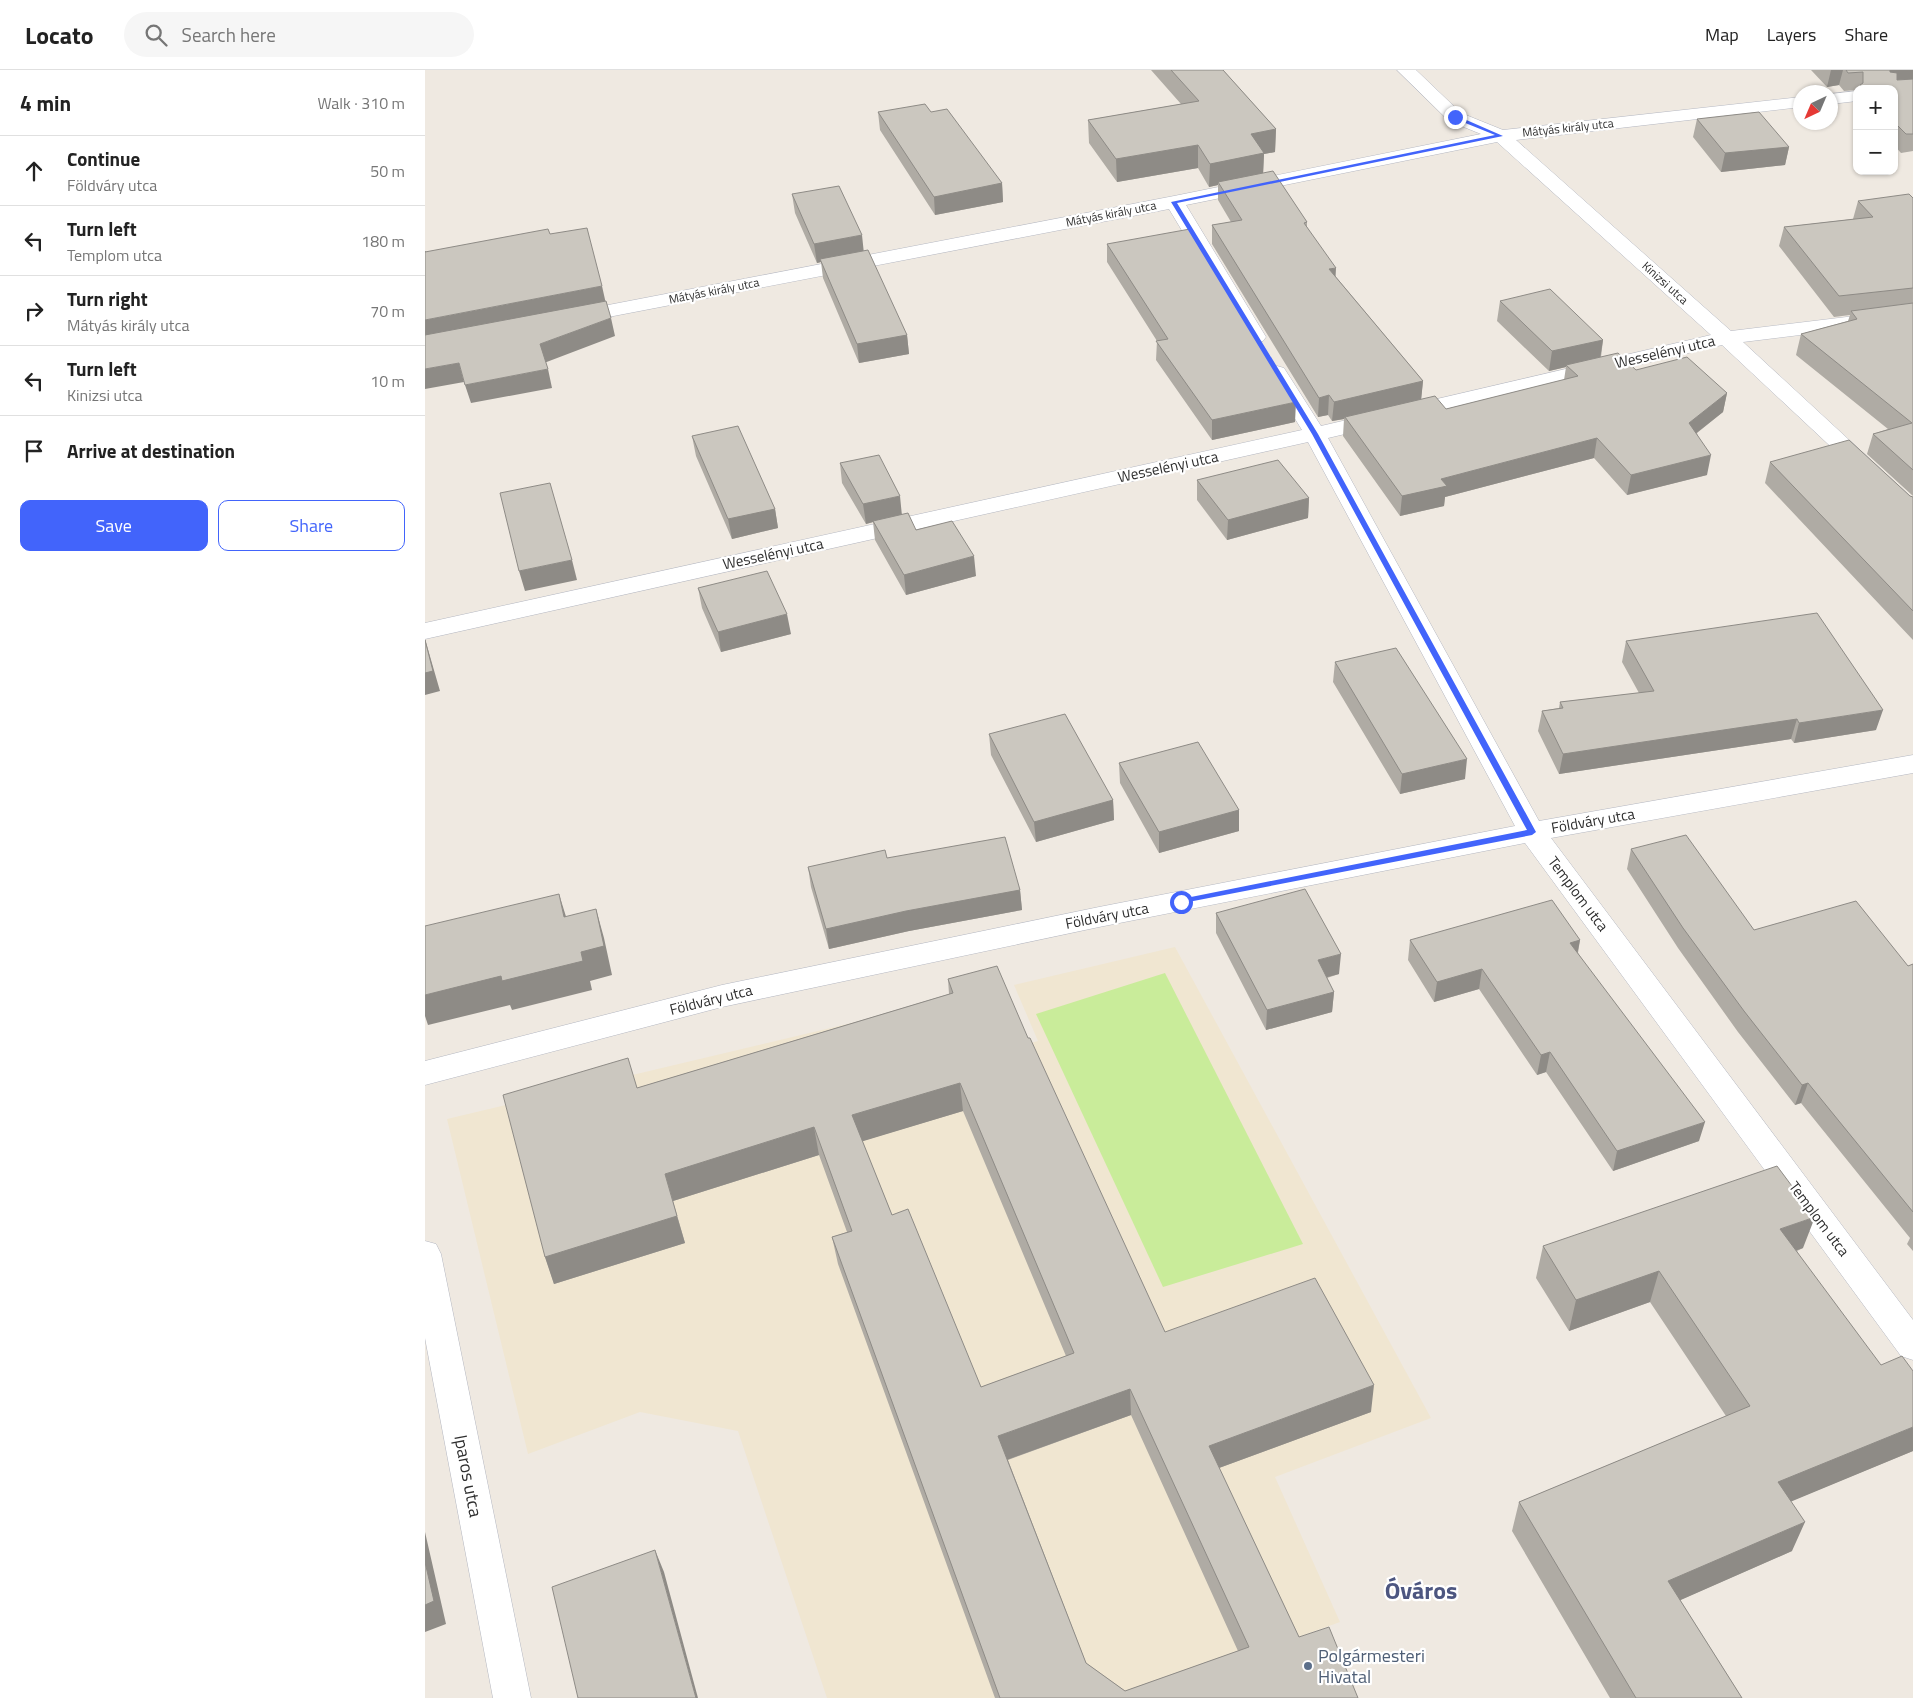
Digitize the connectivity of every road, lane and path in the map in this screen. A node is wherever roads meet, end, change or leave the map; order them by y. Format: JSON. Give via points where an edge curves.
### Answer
{"nodes":[{"id":1,"x":1407,"y":70,"type":"edge"},
{"id":2,"x":1853,"y":96,"type":"edge"},
{"id":3,"x":1838,"y":98,"type":"edge"},
{"id":4,"x":1793,"y":103,"type":"edge"},
{"id":5,"x":1501,"y":136,"type":"junction"},
{"id":6,"x":1174,"y":202,"type":"junction"},
{"id":7,"x":1913,"y":315,"type":"edge"},
{"id":8,"x":551,"y":322,"type":"edge"},
{"id":9,"x":1726,"y":338,"type":"junction"},
{"id":10,"x":1315,"y":434,"type":"junction"},
{"id":11,"x":1913,"y":511,"type":"edge"},
{"id":12,"x":425,"y":631,"type":"edge"},
{"id":13,"x":1913,"y":764,"type":"edge"},
{"id":14,"x":1532,"y":832,"type":"junction"},
{"id":15,"x":425,"y":1073,"type":"edge"},
{"id":16,"x":425,"y":1254,"type":"edge"},
{"id":17,"x":1913,"y":1346,"type":"edge"},
{"id":18,"x":512,"y":1698,"type":"edge"}],
"edges":[{"from":1,"to":5,"type":"street","name":"Kinizsi utca","via":[[1455,117]]},
{"from":2,"to":3,"type":"street"},
{"from":4,"to":5,"type":"street","name":"Mátyás király utca"},
{"from":5,"to":6,"type":"street","name":"Mátyás király utca"},
{"from":5,"to":9,"type":"street","name":"Kinizsi utca"},
{"from":6,"to":8,"type":"street","name":"Mátyás király utca"},
{"from":6,"to":10,"type":"street","name":"Templom utca"},
{"from":7,"to":9,"type":"street","name":"Wesselényi utca"},
{"from":9,"to":10,"type":"street","name":"Wesselényi utca"},
{"from":9,"to":11,"type":"street","name":"Kinizsi utca"},
{"from":10,"to":12,"type":"street","name":"Wesselényi utca"},
{"from":10,"to":14,"type":"street","name":"Templom utca"},
{"from":13,"to":14,"type":"street","name":"Földváry utca"},
{"from":14,"to":15,"type":"street","name":"Földváry utca","via":[[1099,917],[722,996]]},
{"from":14,"to":17,"type":"street","name":"Templom utca"},
{"from":16,"to":18,"type":"street","name":"Iparos utca"}]}
